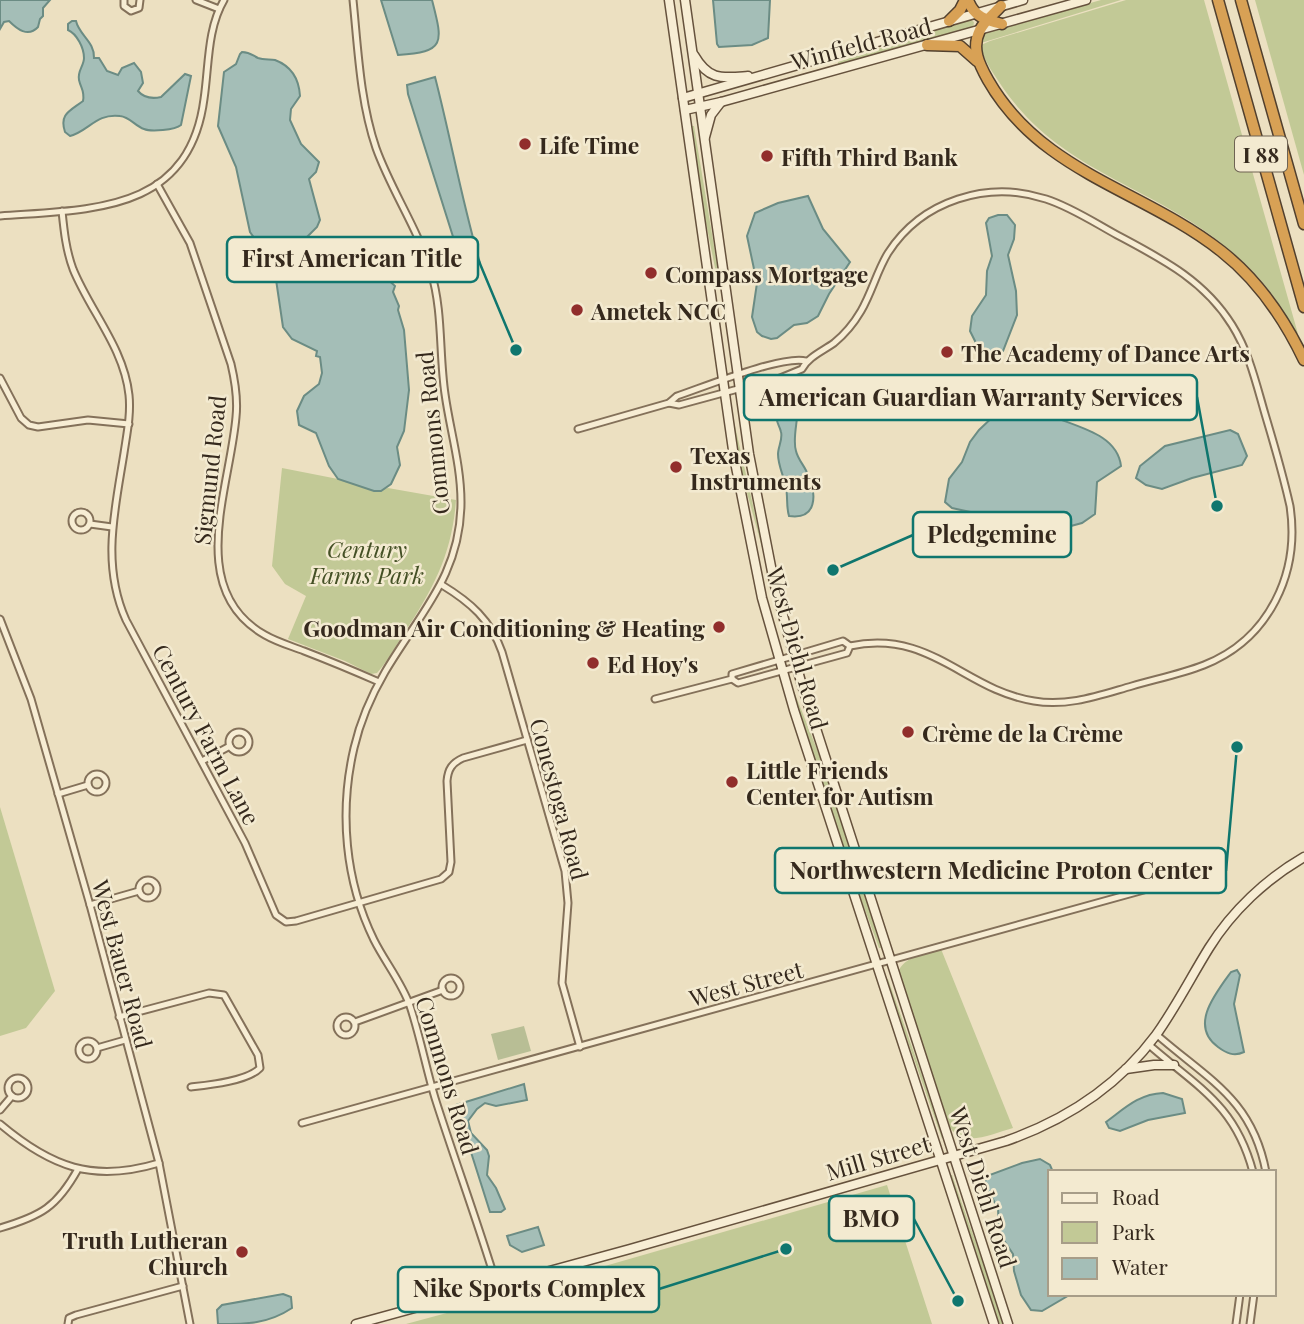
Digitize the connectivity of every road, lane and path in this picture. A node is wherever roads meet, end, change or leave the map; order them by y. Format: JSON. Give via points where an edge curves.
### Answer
{"nodes":[{"id":1,"x":124,"y":0,"type":"edge"},
{"id":2,"x":140,"y":0,"type":"edge"},
{"id":3,"x":196,"y":0,"type":"edge"},
{"id":4,"x":223,"y":0,"type":"edge"},
{"id":5,"x":353,"y":0,"type":"edge"},
{"id":6,"x":669,"y":0,"type":"edge"},
{"id":7,"x":685,"y":0,"type":"edge"},
{"id":8,"x":966,"y":0,"type":"edge"},
{"id":9,"x":1023,"y":0,"type":"edge"},
{"id":10,"x":1086,"y":0,"type":"edge"},
{"id":11,"x":1241,"y":0,"type":"edge"},
{"id":12,"x":1218,"y":1,"type":"edge"},
{"id":13,"x":1001,"y":6,"type":"junction"},
{"id":14,"x":219,"y":9,"type":"junction"},
{"id":15,"x":976,"y":13,"type":"junction"},
{"id":16,"x":987,"y":20,"type":"junction"},
{"id":17,"x":949,"y":21,"type":"junction"},
{"id":18,"x":1002,"y":24,"type":"junction"},
{"id":19,"x":979,"y":30,"type":"junction"},
{"id":20,"x":928,"y":45,"type":"junction"},
{"id":21,"x":692,"y":50,"type":"junction"},
{"id":22,"x":978,"y":62,"type":"junction"},
{"id":23,"x":762,"y":74,"type":"junction"},
{"id":24,"x":698,"y":94,"type":"junction"},
{"id":25,"x":683,"y":98,"type":"junction"},
{"id":26,"x":721,"y":102,"type":"junction"},
{"id":27,"x":699,"y":107,"type":"junction"},
{"id":28,"x":685,"y":110,"type":"junction"},
{"id":29,"x":704,"y":141,"type":"junction"},
{"id":30,"x":157,"y":184,"type":"junction"},
{"id":31,"x":62,"y":211,"type":"junction"},
{"id":32,"x":0,"y":216,"type":"edge"},
{"id":33,"x":1304,"y":224,"type":"edge"},
{"id":34,"x":1304,"y":307,"type":"edge"},
{"id":35,"x":1304,"y":360,"type":"edge"},
{"id":36,"x":806,"y":361,"type":"junction"},
{"id":37,"x":738,"y":375,"type":"junction"},
{"id":38,"x":0,"y":378,"type":"edge"},
{"id":39,"x":723,"y":380,"type":"junction"},
{"id":40,"x":740,"y":388,"type":"junction"},
{"id":41,"x":725,"y":393,"type":"junction"},
{"id":42,"x":669,"y":403,"type":"junction"},
{"id":43,"x":129,"y":424,"type":"junction"},
{"id":44,"x":578,"y":429,"type":"dead end"},
{"id":45,"x":90,"y":524,"type":"dead end"},
{"id":46,"x":112,"y":527,"type":"junction"},
{"id":47,"x":442,"y":585,"type":"junction"},
{"id":48,"x":0,"y":619,"type":"edge"},
{"id":49,"x":850,"y":646,"type":"junction"},
{"id":50,"x":793,"y":654,"type":"junction"},
{"id":51,"x":778,"y":659,"type":"junction"},
{"id":52,"x":797,"y":667,"type":"junction"},
{"id":53,"x":782,"y":671,"type":"junction"},
{"id":54,"x":732,"y":679,"type":"junction"},
{"id":55,"x":379,"y":682,"type":"junction"},
{"id":56,"x":654,"y":699,"type":"dead end"},
{"id":57,"x":527,"y":740,"type":"junction"},
{"id":58,"x":230,"y":747,"type":"dead end"},
{"id":59,"x":202,"y":761,"type":"junction"},
{"id":60,"x":88,"y":785,"type":"dead end"},
{"id":61,"x":58,"y":794,"type":"junction"},
{"id":62,"x":1304,"y":856,"type":"edge"},
{"id":63,"x":1198,"y":875,"type":"dead end"},
{"id":64,"x":139,"y":891,"type":"dead end"},
{"id":65,"x":358,"y":903,"type":"junction"},
{"id":66,"x":90,"y":905,"type":"junction"},
{"id":67,"x":890,"y":961,"type":"junction"},
{"id":68,"x":877,"y":965,"type":"junction"},
{"id":69,"x":443,"y":990,"type":"dead end"},
{"id":70,"x":409,"y":1002,"type":"junction"},
{"id":71,"x":119,"y":1017,"type":"junction"},
{"id":72,"x":355,"y":1023,"type":"dead end"},
{"id":73,"x":1156,"y":1034,"type":"junction"},
{"id":74,"x":125,"y":1040,"type":"junction"},
{"id":75,"x":1148,"y":1044,"type":"junction"},
{"id":76,"x":580,"y":1046,"type":"junction"},
{"id":77,"x":97,"y":1048,"type":"dead end"},
{"id":78,"x":1174,"y":1065,"type":"junction"},
{"id":79,"x":1126,"y":1069,"type":"junction"},
{"id":80,"x":191,"y":1087,"type":"dead end"},
{"id":81,"x":432,"y":1088,"type":"junction"},
{"id":82,"x":12,"y":1096,"type":"dead end"},
{"id":83,"x":0,"y":1110,"type":"edge"},
{"id":84,"x":302,"y":1123,"type":"dead end"},
{"id":85,"x":0,"y":1124,"type":"edge"},
{"id":86,"x":954,"y":1156,"type":"junction"},
{"id":87,"x":941,"y":1159,"type":"junction"},
{"id":88,"x":159,"y":1163,"type":"junction"},
{"id":89,"x":78,"y":1169,"type":"junction"},
{"id":90,"x":1252,"y":1170,"type":"edge"},
{"id":91,"x":1265,"y":1170,"type":"edge"},
{"id":92,"x":0,"y":1228,"type":"edge"},
{"id":93,"x":183,"y":1286,"type":"junction"},
{"id":94,"x":497,"y":1286,"type":"junction"},
{"id":95,"x":1240,"y":1296,"type":"edge"},
{"id":96,"x":1254,"y":1296,"type":"edge"},
{"id":97,"x":68,"y":1324,"type":"edge"},
{"id":98,"x":190,"y":1324,"type":"edge"},
{"id":99,"x":356,"y":1324,"type":"edge"},
{"id":100,"x":994,"y":1324,"type":"edge"},
{"id":101,"x":1008,"y":1324,"type":"edge"},
{"id":102,"x":1236,"y":1324,"type":"edge"},
{"id":103,"x":1250,"y":1324,"type":"edge"}],
"edges":[{"from":1,"to":2,"type":"street","via":[[131,11],[139,8]]},
{"from":3,"to":14,"type":"street"},
{"from":4,"to":14,"type":"street"},
{"from":5,"to":47,"type":"street","name":"Commons Road","via":[[370,130],[428,262],[436,296],[444,392],[461,502],[457,538]]},
{"from":6,"to":25,"type":"street","name":"West Diehl Road"},
{"from":7,"to":21,"type":"street","name":"West Diehl Road"},
{"from":8,"to":15,"type":"highway"},
{"from":8,"to":17,"type":"highway"},
{"from":9,"to":13,"type":"street","name":"Winfield Road"},
{"from":10,"to":18,"type":"street","name":"Winfield Road"},
{"from":11,"to":33,"type":"highway","number":"I 88"},
{"from":12,"to":34,"type":"highway","number":"I 88"},
{"from":13,"to":15,"type":"street","name":"Winfield Road"},
{"from":13,"to":16,"type":"highway"},
{"from":14,"to":30,"type":"street","via":[[197,128],[180,161]]},
{"from":15,"to":16,"type":"highway"},
{"from":15,"to":17,"type":"street","name":"Winfield Road"},
{"from":16,"to":18,"type":"highway"},
{"from":16,"to":19,"type":"highway"},
{"from":17,"to":23,"type":"street","name":"Winfield Road"},
{"from":18,"to":19,"type":"street","name":"Winfield Road"},
{"from":19,"to":20,"type":"street","name":"Winfield Road"},
{"from":19,"to":22,"type":"highway"},
{"from":20,"to":22,"type":"highway","via":[[960,46]]},
{"from":20,"to":26,"type":"street","name":"Winfield Road"},
{"from":21,"to":23,"type":"street","via":[[709,74],[727,78]]},
{"from":21,"to":24,"type":"street","name":"West Diehl Road"},
{"from":22,"to":35,"type":"highway","via":[[1013,118],[1051,151],[1185,226],[1238,265],[1267,298]]},
{"from":23,"to":24,"type":"street","name":"Winfield Road"},
{"from":24,"to":25,"type":"street","name":"Winfield Road"},
{"from":24,"to":27,"type":"street","name":"West Diehl Road"},
{"from":25,"to":28,"type":"street","name":"West Diehl Road"},
{"from":26,"to":27,"type":"street","name":"Winfield Road"},
{"from":26,"to":29,"type":"street","via":[[711,115]]},
{"from":27,"to":28,"type":"street","name":"Winfield Road"},
{"from":27,"to":29,"type":"street","name":"West Diehl Road"},
{"from":28,"to":39,"type":"street","name":"West Diehl Road"},
{"from":29,"to":37,"type":"street","name":"West Diehl Road"},
{"from":30,"to":31,"type":"street","via":[[120,203]]},
{"from":30,"to":55,"type":"street","name":"Sigmund Road","via":[[190,243],[235,382],[236,420],[217,555],[226,593],[245,620],[265,635]]},
{"from":31,"to":32,"type":"street"},
{"from":31,"to":43,"type":"street","name":"Century Farm Lane","via":[[73,268],[123,367]]},
{"from":36,"to":37,"type":"street","via":[[790,360]]},
{"from":36,"to":40,"type":"street","via":[[793,374]]},
{"from":36,"to":49,"type":"street","via":[[848,329],[862,310],[887,254],[933,210],[956,199],[992,192],[1049,200],[1180,269],[1225,314],[1252,369],[1290,506],[1290,561],[1271,609],[1241,643],[1193,669],[1086,699],[1049,703],[1004,693],[912,647]]},
{"from":37,"to":39,"type":"street"},
{"from":37,"to":40,"type":"street","name":"West Diehl Road"},
{"from":38,"to":43,"type":"street","via":[[20,418],[29,425]]},
{"from":39,"to":41,"type":"street","name":"West Diehl Road"},
{"from":39,"to":42,"type":"street"},
{"from":40,"to":41,"type":"street"},
{"from":40,"to":50,"type":"street","name":"West Diehl Road","via":[[766,544]]},
{"from":41,"to":42,"type":"street","via":[[679,405]]},
{"from":41,"to":51,"type":"street","name":"West Diehl Road","via":[[745,521]]},
{"from":42,"to":44,"type":"street"},
{"from":43,"to":46,"type":"street","name":"Century Farm Lane"},
{"from":45,"to":46,"type":"street"},
{"from":46,"to":59,"type":"street","name":"Century Farm Lane","via":[[112,572],[121,610]]},
{"from":47,"to":55,"type":"street","name":"Commons Road"},
{"from":47,"to":57,"type":"street","name":"Conestoga Road","via":[[472,605],[494,633]]},
{"from":48,"to":61,"type":"street","name":"West Bauer Road","via":[[27,686]]},
{"from":49,"to":50,"type":"street","via":[[834,642]]},
{"from":49,"to":52,"type":"street","via":[[847,653]]},
{"from":50,"to":51,"type":"street"},
{"from":50,"to":52,"type":"street","name":"West Diehl Road"},
{"from":51,"to":53,"type":"street","name":"West Diehl Road"},
{"from":51,"to":54,"type":"street","via":[[732,674]]},
{"from":52,"to":53,"type":"street"},
{"from":52,"to":67,"type":"street","name":"West Diehl Road"},
{"from":53,"to":54,"type":"street","via":[[738,683]]},
{"from":53,"to":68,"type":"street","name":"West Diehl Road"},
{"from":54,"to":56,"type":"street"},
{"from":55,"to":65,"type":"street","name":"Commons Road","via":[[354,746],[347,789],[347,846]]},
{"from":57,"to":65,"type":"street","name":"Century Farm Lane","via":[[463,758],[449,770],[451,862],[446,876]]},
{"from":57,"to":76,"type":"street","name":"Conestoga Road","via":[[565,871],[568,903],[562,983]]},
{"from":58,"to":59,"type":"street"},
{"from":59,"to":65,"type":"street","name":"Century Farm Lane","via":[[276,915],[286,922],[296,921]]},
{"from":60,"to":61,"type":"street"},
{"from":61,"to":66,"type":"street","name":"West Bauer Road"},
{"from":62,"to":73,"type":"street","name":"Mill Street","via":[[1260,889],[1226,926]]},
{"from":63,"to":67,"type":"street","name":"West Street"},
{"from":64,"to":66,"type":"street"},
{"from":65,"to":70,"type":"street","name":"Commons Road"},
{"from":66,"to":71,"type":"street","name":"West Bauer Road"},
{"from":67,"to":68,"type":"street","name":"West Street"},
{"from":67,"to":86,"type":"street","name":"West Diehl Road"},
{"from":68,"to":76,"type":"street","name":"West Street"},
{"from":68,"to":87,"type":"street","name":"West Diehl Road"},
{"from":69,"to":70,"type":"street"},
{"from":70,"to":72,"type":"street"},
{"from":70,"to":81,"type":"street","name":"Commons Road"},
{"from":71,"to":74,"type":"street","name":"West Bauer Road"},
{"from":71,"to":80,"type":"street","via":[[209,993],[224,995],[258,1055],[260,1068],[254,1074]]},
{"from":73,"to":75,"type":"street","name":"Mill Street"},
{"from":73,"to":91,"type":"street","via":[[1217,1082],[1237,1105],[1257,1140]]},
{"from":74,"to":77,"type":"street"},
{"from":74,"to":88,"type":"street","name":"West Bauer Road"},
{"from":75,"to":78,"type":"street"},
{"from":75,"to":79,"type":"street","name":"Mill Street"},
{"from":76,"to":81,"type":"street","name":"West Street"},
{"from":78,"to":79,"type":"street"},
{"from":78,"to":90,"type":"street","via":[[1227,1113]]},
{"from":79,"to":86,"type":"street","name":"Mill Street","via":[[1093,1097],[1047,1125]]},
{"from":81,"to":84,"type":"street","name":"West Street"},
{"from":81,"to":94,"type":"street","name":"Commons Road"},
{"from":82,"to":83,"type":"street"},
{"from":85,"to":89,"type":"street","via":[[38,1153]]},
{"from":86,"to":87,"type":"street","name":"Mill Street"},
{"from":86,"to":101,"type":"street","name":"West Diehl Road"},
{"from":87,"to":94,"type":"street","name":"Mill Street"},
{"from":87,"to":100,"type":"street","name":"West Diehl Road"},
{"from":88,"to":89,"type":"street","via":[[128,1170]]},
{"from":88,"to":93,"type":"street","name":"West Bauer Road"},
{"from":89,"to":92,"type":"street","via":[[53,1205],[31,1219]]},
{"from":93,"to":97,"type":"street","via":[[76,1315]]},
{"from":93,"to":98,"type":"street","name":"West Bauer Road"},
{"from":94,"to":99,"type":"street","name":"Mill Street"},
{"from":95,"to":102,"type":"street"},
{"from":96,"to":103,"type":"street"}]}
